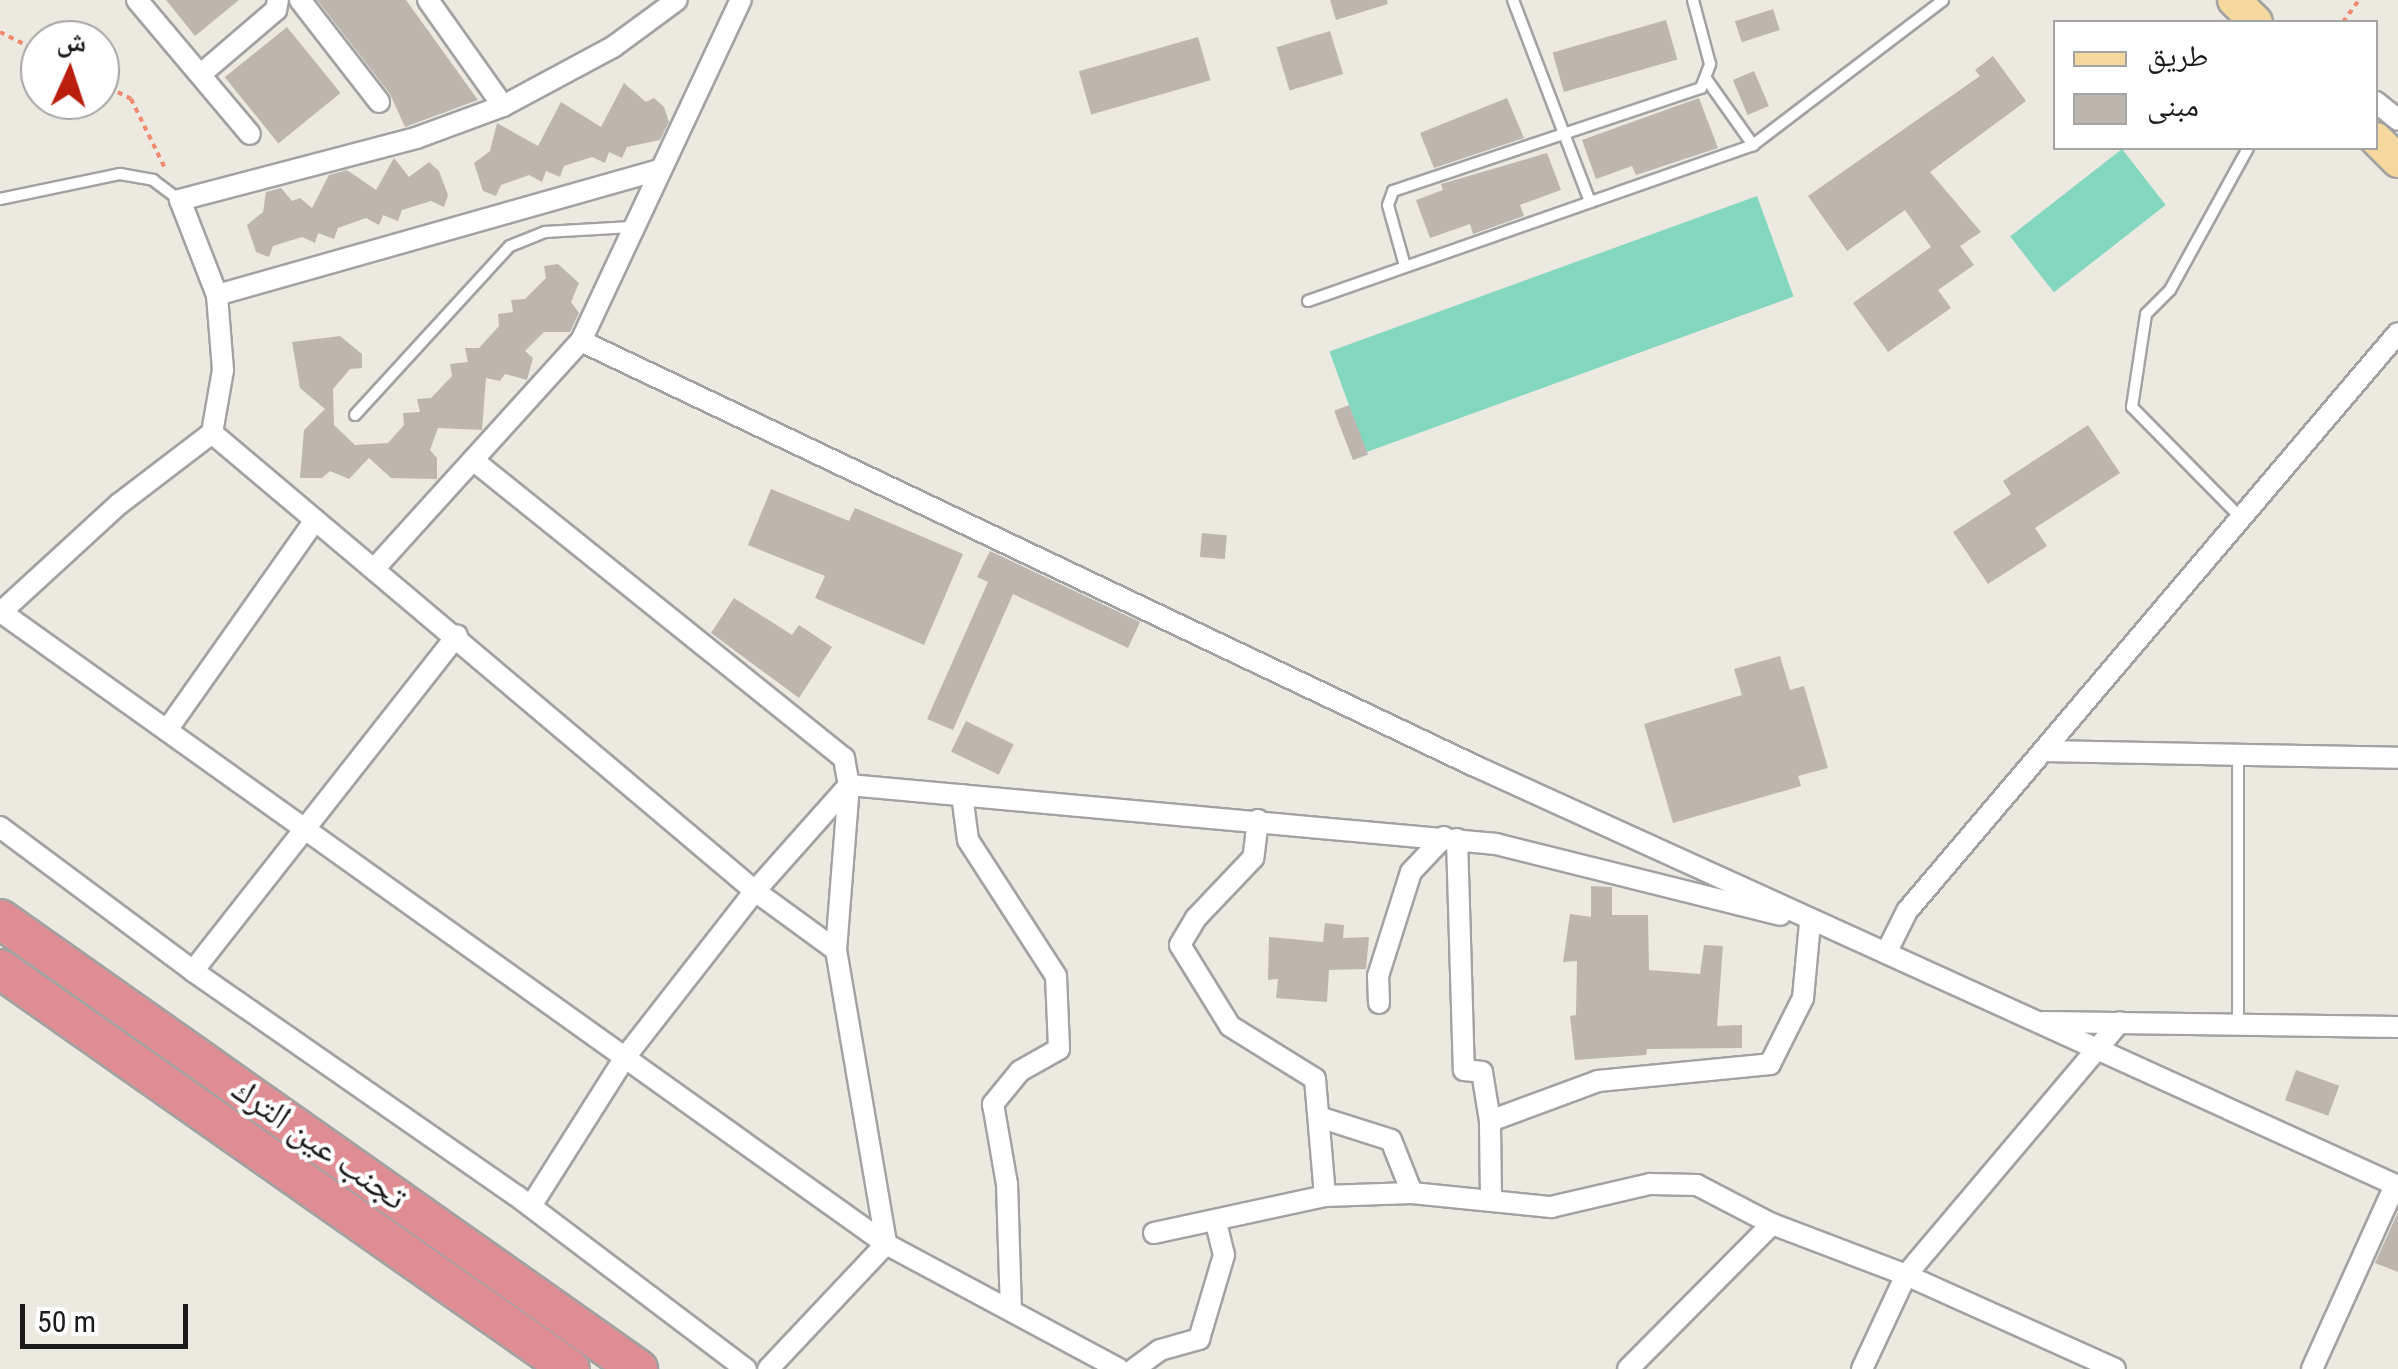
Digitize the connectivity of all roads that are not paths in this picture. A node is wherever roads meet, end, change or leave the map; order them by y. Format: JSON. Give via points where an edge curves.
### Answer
{"nodes":[{"id":1,"x":137,"y":0,"type":"edge"},
{"id":2,"x":278,"y":0,"type":"edge"},
{"id":3,"x":300,"y":0,"type":"edge"},
{"id":4,"x":428,"y":0,"type":"edge"},
{"id":5,"x":676,"y":0,"type":"edge"},
{"id":6,"x":742,"y":0,"type":"edge"},
{"id":7,"x":1513,"y":0,"type":"edge"},
{"id":8,"x":1693,"y":0,"type":"edge"},
{"id":9,"x":1942,"y":0,"type":"edge"},
{"id":10,"x":2234,"y":0,"type":"edge"},
{"id":11,"x":2254,"y":20,"type":"edge"},
{"id":12,"x":202,"y":74,"type":"junction"},
{"id":13,"x":1707,"y":80,"type":"junction"},
{"id":14,"x":379,"y":102,"type":"dead end"},
{"id":15,"x":2378,"y":104,"type":"edge"},
{"id":16,"x":504,"y":106,"type":"junction"},
{"id":17,"x":2398,"y":120,"type":"edge"},
{"id":18,"x":1564,"y":132,"type":"junction"},
{"id":19,"x":250,"y":134,"type":"dead end"},
{"id":20,"x":2378,"y":141,"type":"edge"},
{"id":21,"x":1753,"y":145,"type":"junction"},
{"id":22,"x":2247,"y":150,"type":"edge"},
{"id":23,"x":2398,"y":161,"type":"edge"},
{"id":24,"x":660,"y":170,"type":"junction"},
{"id":25,"x":0,"y":198,"type":"edge"},
{"id":26,"x":180,"y":200,"type":"junction"},
{"id":27,"x":1590,"y":202,"type":"junction"},
{"id":28,"x":631,"y":227,"type":"junction"},
{"id":29,"x":1405,"y":266,"type":"junction"},
{"id":30,"x":217,"y":296,"type":"junction"},
{"id":31,"x":1308,"y":301,"type":"dead end"},
{"id":32,"x":2398,"y":333,"type":"edge"},
{"id":33,"x":581,"y":342,"type":"junction"},
{"id":34,"x":355,"y":415,"type":"dead end"},
{"id":35,"x":212,"y":434,"type":"junction"},
{"id":36,"x":472,"y":460,"type":"junction"},
{"id":37,"x":2242,"y":519,"type":"junction"},
{"id":38,"x":315,"y":520,"type":"junction"},
{"id":39,"x":375,"y":568,"type":"junction"},
{"id":40,"x":0,"y":613,"type":"edge"},
{"id":41,"x":457,"y":635,"type":"junction"},
{"id":42,"x":167,"y":730,"type":"junction"},
{"id":43,"x":2044,"y":751,"type":"junction"},
{"id":44,"x":2238,"y":757,"type":"junction"},
{"id":45,"x":2398,"y":758,"type":"edge"},
{"id":46,"x":849,"y":785,"type":"junction"},
{"id":47,"x":962,"y":794,"type":"junction"},
{"id":48,"x":1258,"y":820,"type":"junction"},
{"id":49,"x":0,"y":827,"type":"edge"},
{"id":50,"x":301,"y":828,"type":"junction"},
{"id":51,"x":1450,"y":838,"type":"junction"},
{"id":52,"x":756,"y":890,"type":"junction"},
{"id":53,"x":0,"y":919,"type":"edge"},
{"id":54,"x":1810,"y":923,"type":"junction"},
{"id":55,"x":1834,"y":929,"type":"junction"},
{"id":56,"x":836,"y":950,"type":"junction"},
{"id":57,"x":1886,"y":953,"type":"junction"},
{"id":58,"x":0,"y":969,"type":"edge"},
{"id":59,"x":193,"y":971,"type":"junction"},
{"id":60,"x":1379,"y":1004,"type":"dead end"},
{"id":61,"x":2037,"y":1022,"type":"junction"},
{"id":62,"x":2120,"y":1022,"type":"junction"},
{"id":63,"x":2238,"y":1024,"type":"junction"},
{"id":64,"x":2398,"y":1026,"type":"edge"},
{"id":65,"x":2102,"y":1050,"type":"junction"},
{"id":66,"x":626,"y":1056,"type":"junction"},
{"id":67,"x":1322,"y":1118,"type":"junction"},
{"id":68,"x":1490,"y":1121,"type":"junction"},
{"id":69,"x":2397,"y":1185,"type":"edge"},
{"id":70,"x":1412,"y":1192,"type":"junction"},
{"id":71,"x":1326,"y":1196,"type":"junction"},
{"id":72,"x":1491,"y":1197,"type":"junction"},
{"id":73,"x":531,"y":1206,"type":"junction"},
{"id":74,"x":1216,"y":1222,"type":"junction"},
{"id":75,"x":1772,"y":1224,"type":"junction"},
{"id":76,"x":1154,"y":1233,"type":"dead end"},
{"id":77,"x":886,"y":1244,"type":"junction"},
{"id":78,"x":1906,"y":1276,"type":"junction"},
{"id":79,"x":1011,"y":1309,"type":"junction"},
{"id":80,"x":570,"y":1369,"type":"edge"},
{"id":81,"x":638,"y":1369,"type":"edge"},
{"id":82,"x":746,"y":1369,"type":"edge"},
{"id":83,"x":768,"y":1369,"type":"edge"},
{"id":84,"x":1120,"y":1369,"type":"edge"},
{"id":85,"x":1134,"y":1369,"type":"edge"},
{"id":86,"x":1628,"y":1369,"type":"edge"},
{"id":87,"x":1862,"y":1369,"type":"edge"},
{"id":88,"x":2115,"y":1369,"type":"edge"},
{"id":89,"x":2312,"y":1369,"type":"edge"}],
"edges":[{"from":1,"to":12,"type":"street"},
{"from":2,"to":12,"type":"street","via":[[276,10]]},
{"from":3,"to":14,"type":"street"},
{"from":4,"to":16,"type":"street"},
{"from":5,"to":16,"type":"street","via":[[612,48]]},
{"from":6,"to":24,"type":"street"},
{"from":7,"to":18,"type":"lane"},
{"from":8,"to":13,"type":"lane","via":[[1710,64]]},
{"from":9,"to":21,"type":"lane"},
{"from":10,"to":11,"type":"main road"},
{"from":12,"to":19,"type":"street"},
{"from":13,"to":18,"type":"lane","via":[[1701,88]]},
{"from":13,"to":21,"type":"lane"},
{"from":15,"to":17,"type":"street"},
{"from":16,"to":26,"type":"street","via":[[416,138]]},
{"from":18,"to":27,"type":"lane"},
{"from":18,"to":29,"type":"lane","via":[[1393,192],[1388,204]]},
{"from":20,"to":23,"type":"main road"},
{"from":21,"to":27,"type":"lane"},
{"from":22,"to":37,"type":"lane","via":[[2170,290],[2146,314],[2132,407]]},
{"from":24,"to":28,"type":"street"},
{"from":24,"to":30,"type":"street"},
{"from":25,"to":26,"type":"lane","via":[[120,174],[154,180]]},
{"from":26,"to":30,"type":"street"},
{"from":27,"to":29,"type":"lane"},
{"from":28,"to":33,"type":"street"},
{"from":28,"to":34,"type":"lane","via":[[545,232],[510,246]]},
{"from":29,"to":31,"type":"lane"},
{"from":30,"to":35,"type":"street","via":[[223,370]]},
{"from":32,"to":37,"type":"street"},
{"from":33,"to":36,"type":"street"},
{"from":33,"to":55,"type":"street"},
{"from":35,"to":38,"type":"street"},
{"from":35,"to":40,"type":"street","via":[[105,516]]},
{"from":36,"to":39,"type":"street"},
{"from":36,"to":46,"type":"street","via":[[844,758]]},
{"from":37,"to":43,"type":"street"},
{"from":38,"to":39,"type":"street"},
{"from":38,"to":42,"type":"street"},
{"from":39,"to":41,"type":"street"},
{"from":40,"to":42,"type":"street"},
{"from":41,"to":50,"type":"street"},
{"from":41,"to":52,"type":"street"},
{"from":42,"to":50,"type":"street"},
{"from":43,"to":44,"type":"street"},
{"from":43,"to":57,"type":"street","via":[[1907,912]]},
{"from":44,"to":45,"type":"street"},
{"from":44,"to":63,"type":"lane"},
{"from":46,"to":47,"type":"street"},
{"from":46,"to":52,"type":"street"},
{"from":46,"to":56,"type":"street"},
{"from":47,"to":48,"type":"street"},
{"from":47,"to":79,"type":"street","via":[[968,840],[1056,976],[1059,1049],[1020,1071],[994,1104],[1007,1184]]},
{"from":48,"to":51,"type":"street"},
{"from":48,"to":67,"type":"street","via":[[1253,858],[1196,918],[1180,945],[1230,1026],[1315,1079],[1313,1104]]},
{"from":49,"to":59,"type":"street"},
{"from":50,"to":59,"type":"street"},
{"from":50,"to":66,"type":"street"},
{"from":51,"to":54,"type":"street"},
{"from":51,"to":60,"type":"street","via":[[1411,872],[1378,976]]},
{"from":51,"to":68,"type":"street","via":[[1464,1070],[1482,1072]]},
{"from":52,"to":56,"type":"street"},
{"from":52,"to":66,"type":"street"},
{"from":53,"to":81,"type":"highway","name":"تجنب عين الترك"},
{"from":54,"to":55,"type":"street"},
{"from":54,"to":68,"type":"street","via":[[1803,998],[1770,1064],[1598,1081]]},
{"from":55,"to":57,"type":"street"},
{"from":56,"to":77,"type":"street"},
{"from":57,"to":61,"type":"street"},
{"from":58,"to":80,"type":"highway","name":"تجنب عين الترك"},
{"from":59,"to":73,"type":"street"},
{"from":61,"to":62,"type":"street"},
{"from":61,"to":65,"type":"street"},
{"from":62,"to":63,"type":"street"},
{"from":62,"to":65,"type":"street"},
{"from":63,"to":64,"type":"street"},
{"from":65,"to":69,"type":"street"},
{"from":65,"to":78,"type":"street"},
{"from":66,"to":73,"type":"street"},
{"from":66,"to":77,"type":"street"},
{"from":67,"to":70,"type":"street","via":[[1391,1140]]},
{"from":67,"to":71,"type":"street"},
{"from":68,"to":72,"type":"street"},
{"from":69,"to":89,"type":"street"},
{"from":70,"to":71,"type":"street"},
{"from":70,"to":72,"type":"street"},
{"from":71,"to":74,"type":"street"},
{"from":72,"to":75,"type":"street","via":[[1552,1206],[1650,1184],[1697,1185]]},
{"from":73,"to":82,"type":"street"},
{"from":74,"to":76,"type":"street"},
{"from":74,"to":85,"type":"street","via":[[1224,1255],[1199,1339],[1160,1350]]},
{"from":75,"to":78,"type":"street"},
{"from":75,"to":86,"type":"street"},
{"from":77,"to":79,"type":"street"},
{"from":77,"to":83,"type":"street"},
{"from":78,"to":87,"type":"street"},
{"from":78,"to":88,"type":"street"},
{"from":79,"to":84,"type":"street"}]}
